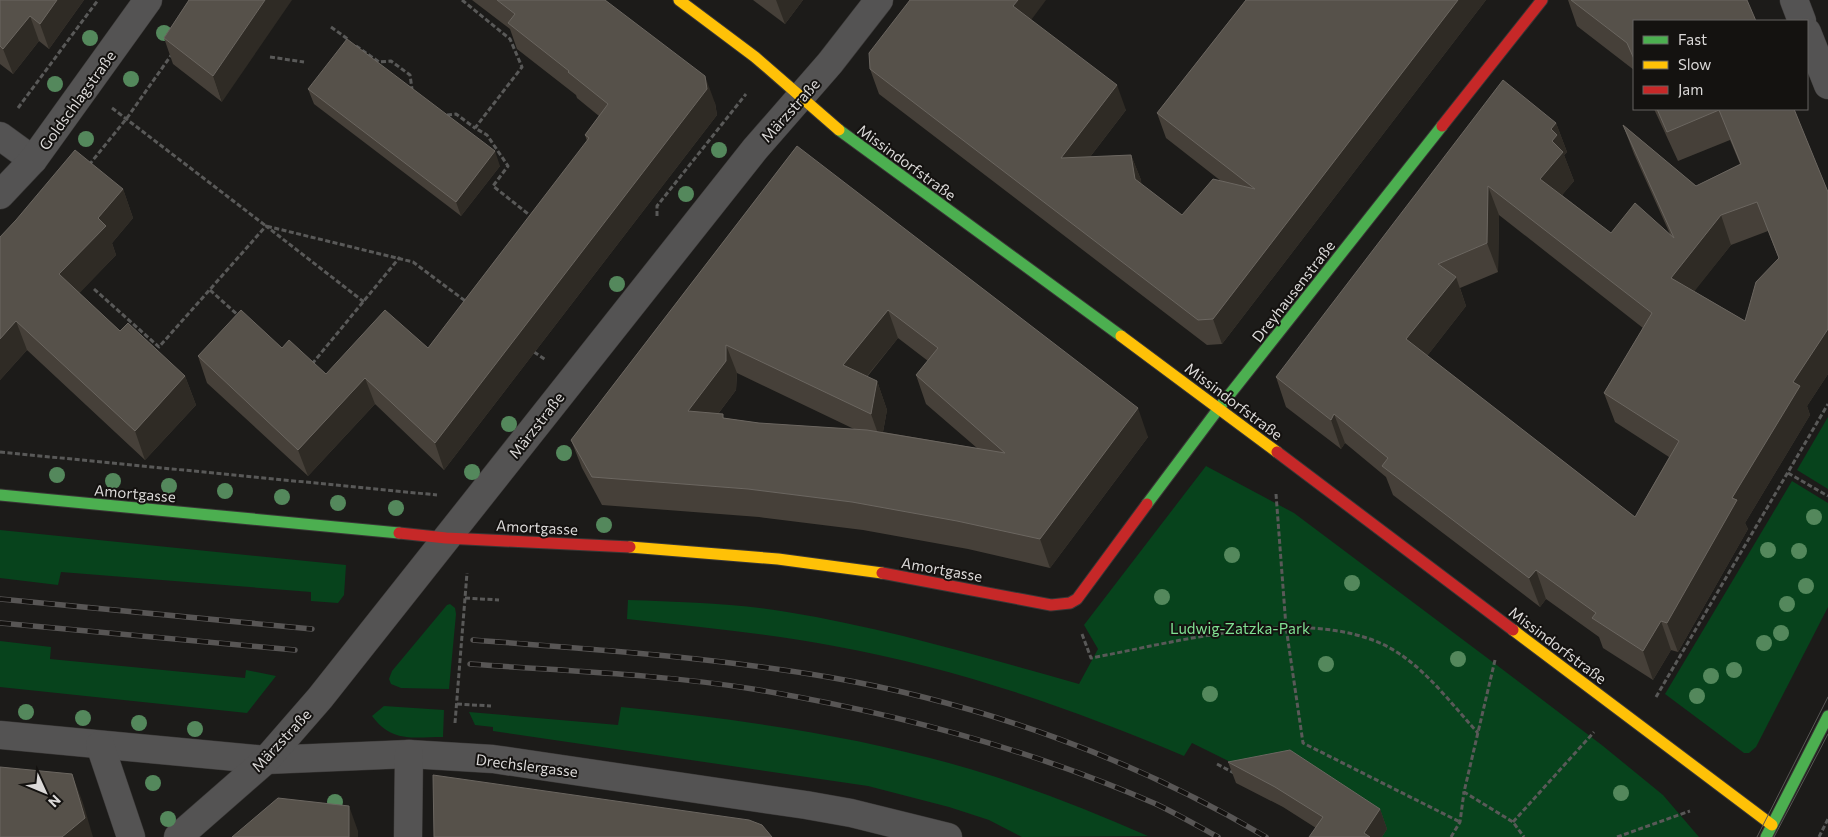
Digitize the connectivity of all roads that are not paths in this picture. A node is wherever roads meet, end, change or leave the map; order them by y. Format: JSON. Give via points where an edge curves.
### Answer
{"nodes":[{"id":1,"x":148,"y":0,"type":"edge"},
{"id":2,"x":679,"y":0,"type":"edge"},
{"id":3,"x":879,"y":0,"type":"edge"},
{"id":4,"x":1542,"y":0,"type":"edge"},
{"id":5,"x":1794,"y":0,"type":"edge"},
{"id":6,"x":1802,"y":20,"type":"edge"},
{"id":7,"x":1808,"y":35,"type":"edge"},
{"id":8,"x":1828,"y":85,"type":"edge"},
{"id":9,"x":801,"y":98,"type":"junction"},
{"id":10,"x":0,"y":136,"type":"edge"},
{"id":11,"x":34,"y":160,"type":"junction"},
{"id":12,"x":0,"y":195,"type":"edge"},
{"id":13,"x":1219,"y":408,"type":"junction"},
{"id":14,"x":0,"y":496,"type":"edge"},
{"id":15,"x":458,"y":539,"type":"junction"},
{"id":16,"x":1070,"y":604,"type":"joint"},
{"id":17,"x":1828,"y":716,"type":"edge"},
{"id":18,"x":0,"y":736,"type":"edge"},
{"id":19,"x":100,"y":744,"type":"junction"},
{"id":20,"x":409,"y":754,"type":"junction"},
{"id":21,"x":266,"y":760,"type":"junction"},
{"id":22,"x":1772,"y":825,"type":"junction"},
{"id":23,"x":891,"y":830,"type":"edge"},
{"id":24,"x":131,"y":837,"type":"edge"},
{"id":25,"x":178,"y":837,"type":"edge"},
{"id":26,"x":408,"y":837,"type":"edge"},
{"id":27,"x":948,"y":837,"type":"edge"},
{"id":28,"x":1766,"y":837,"type":"edge"}],
"edges":[{"from":1,"to":11,"type":"street","name":"Goldschlagstraße"},
{"from":2,"to":9,"type":"street","name":"Missindorfstraße","via":[[755,56]]},
{"from":3,"to":9,"type":"street","name":"Märzstraße"},
{"from":4,"to":13,"type":"street","name":"Dreyhausenstraße"},
{"from":5,"to":6,"type":"street"},
{"from":7,"to":8,"type":"street"},
{"from":9,"to":13,"type":"street","name":"Missindorfstraße","via":[[854,142]]},
{"from":9,"to":15,"type":"street","name":"Märzstraße","via":[[755,149]]},
{"from":10,"to":11,"type":"street"},
{"from":11,"to":12,"type":"street","name":"Goldschlagstraße"},
{"from":13,"to":16,"type":"street","name":"Dreyhausenstraße","via":[[1077,599]]},
{"from":13,"to":22,"type":"street","name":"Missindorfstraße"},
{"from":14,"to":15,"type":"street","name":"Amortgasse"},
{"from":15,"to":16,"type":"street","name":"Amortgasse","via":[[654,548],[778,559],[917,579],[1051,605]]},
{"from":15,"to":21,"type":"street","name":"Märzstraße","via":[[417,579]]},
{"from":17,"to":22,"type":"street"},
{"from":18,"to":19,"type":"street","name":"Drechslergasse"},
{"from":19,"to":21,"type":"street","name":"Drechslergasse"},
{"from":19,"to":24,"type":"street"},
{"from":20,"to":21,"type":"street","name":"Drechslergasse"},
{"from":20,"to":23,"type":"street","name":"Drechslergasse","via":[[529,764],[806,805]]},
{"from":20,"to":26,"type":"street"},
{"from":21,"to":25,"type":"street","name":"Märzstraße"},
{"from":22,"to":28,"type":"street"},
{"from":23,"to":27,"type":"street","name":"Drechslergasse"}]}
